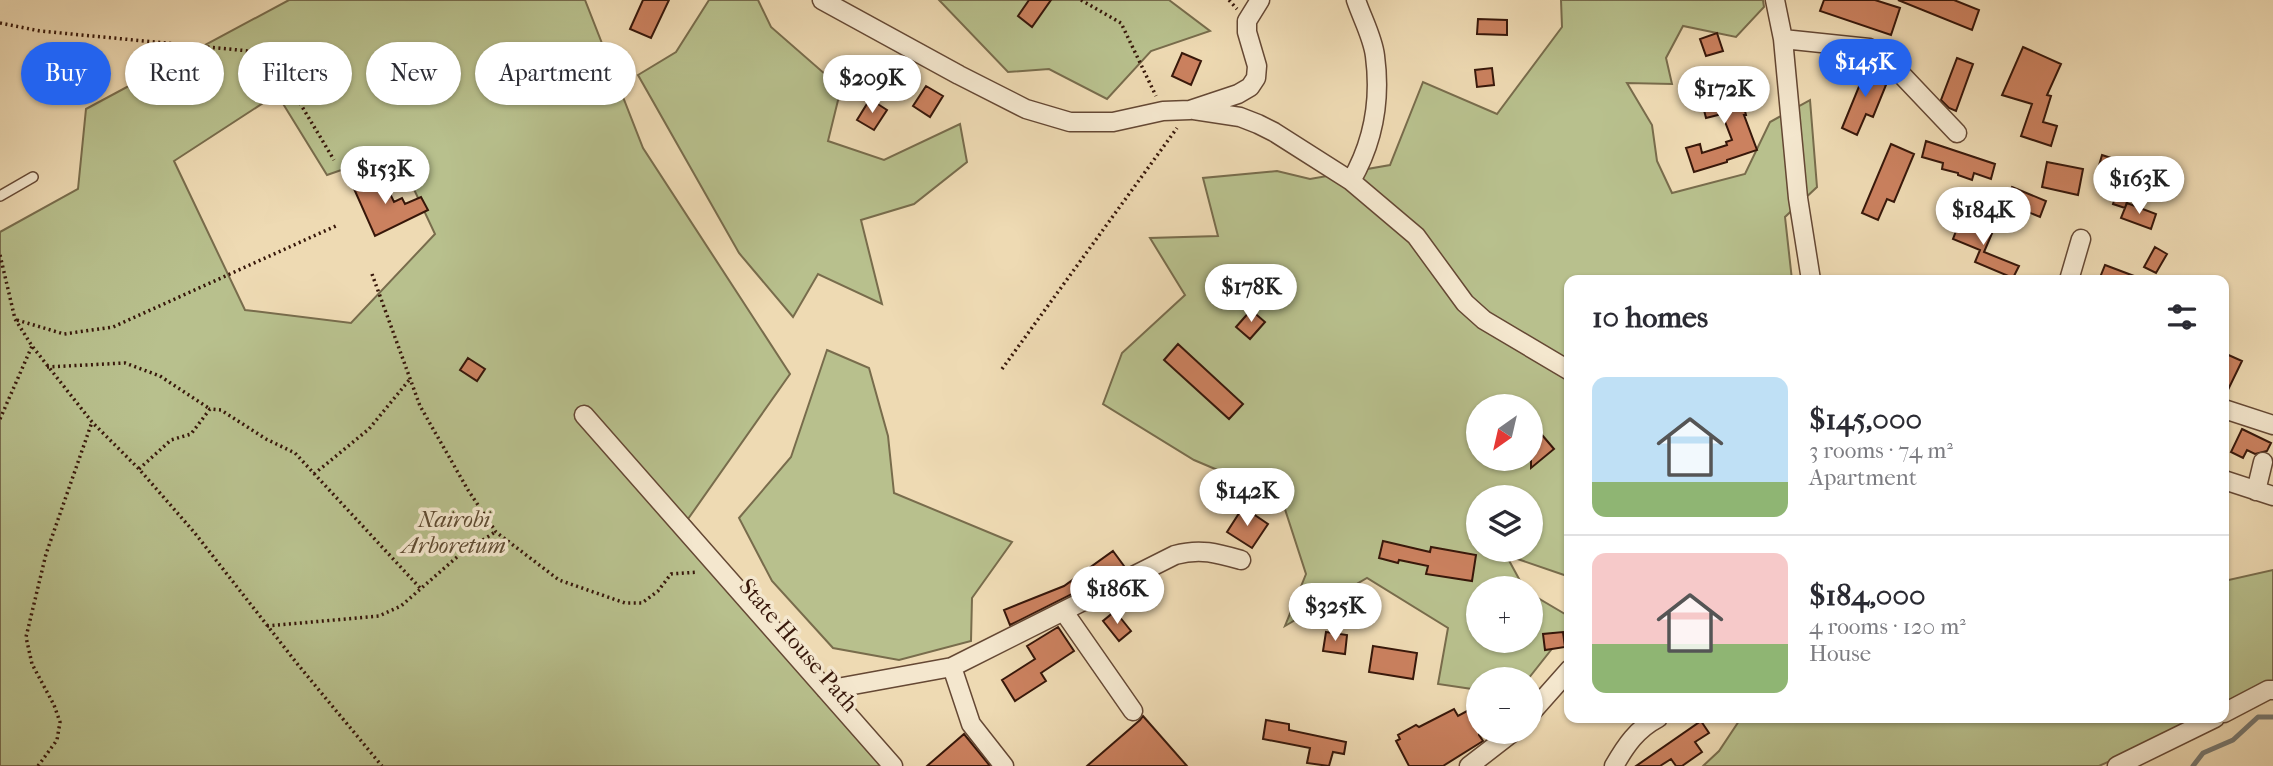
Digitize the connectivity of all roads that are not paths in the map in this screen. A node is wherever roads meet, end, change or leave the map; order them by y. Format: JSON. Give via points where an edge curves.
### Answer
{"nodes":[{"id":1,"x":822,"y":0,"type":"edge"},
{"id":2,"x":1260,"y":0,"type":"edge"},
{"id":3,"x":1356,"y":0,"type":"edge"},
{"id":4,"x":1775,"y":0,"type":"edge"},
{"id":5,"x":1783,"y":39,"type":"junction"},
{"id":6,"x":1191,"y":110,"type":"junction"},
{"id":7,"x":1957,"y":133,"type":"dead end"},
{"id":8,"x":33,"y":177,"type":"dead end"},
{"id":9,"x":1350,"y":181,"type":"junction"},
{"id":10,"x":0,"y":196,"type":"edge"},
{"id":11,"x":2081,"y":239,"type":"dead end"},
{"id":12,"x":1810,"y":275,"type":"edge"},
{"id":13,"x":2070,"y":275,"type":"edge"},
{"id":14,"x":1564,"y":367,"type":"edge"},
{"id":15,"x":2229,"y":411,"type":"edge"},
{"id":16,"x":584,"y":415,"type":"dead end"},
{"id":17,"x":2273,"y":425,"type":"edge"},
{"id":18,"x":2263,"y":461,"type":"dead end"},
{"id":19,"x":2229,"y":482,"type":"edge"},
{"id":20,"x":2264,"y":494,"type":"edge"},
{"id":21,"x":1241,"y":560,"type":"dead end"},
{"id":22,"x":1064,"y":612,"type":"junction"},
{"id":23,"x":953,"y":667,"type":"junction"},
{"id":24,"x":1564,"y":676,"type":"edge"},
{"id":25,"x":826,"y":690,"type":"junction"},
{"id":26,"x":2273,"y":690,"type":"edge"},
{"id":27,"x":1543,"y":699,"type":"edge"},
{"id":28,"x":1133,"y":710,"type":"dead end"},
{"id":29,"x":2229,"y":710,"type":"edge"},
{"id":30,"x":1650,"y":723,"type":"edge"},
{"id":31,"x":2205,"y":723,"type":"edge"},
{"id":32,"x":1497,"y":744,"type":"edge"},
{"id":33,"x":893,"y":766,"type":"edge"},
{"id":34,"x":1004,"y":766,"type":"edge"},
{"id":35,"x":1469,"y":766,"type":"edge"},
{"id":36,"x":1614,"y":766,"type":"edge"},
{"id":37,"x":2117,"y":766,"type":"edge"}],
"edges":[{"from":1,"to":6,"type":"street","via":[[1026,109],[1070,122],[1113,122]]},
{"from":2,"to":6,"type":"street","via":[[1247,21],[1256,78],[1238,94]]},
{"from":3,"to":9,"type":"street","via":[[1375,54],[1377,99],[1371,136]]},
{"from":4,"to":5,"type":"street"},
{"from":5,"to":7,"type":"street","via":[[1869,48],[1882,54]]},
{"from":5,"to":12,"type":"street"},
{"from":6,"to":9,"type":"street","via":[[1258,124]]},
{"from":8,"to":10,"type":"lane"},
{"from":9,"to":14,"type":"street","via":[[1416,236],[1465,303],[1484,320]]},
{"from":11,"to":13,"type":"street"},
{"from":15,"to":17,"type":"street"},
{"from":16,"to":25,"type":"street"},
{"from":18,"to":20,"type":"street"},
{"from":19,"to":20,"type":"street"},
{"from":21,"to":22,"type":"street","via":[[1194,550],[1175,555]]},
{"from":22,"to":23,"type":"street"},
{"from":22,"to":28,"type":"street"},
{"from":23,"to":25,"type":"street"},
{"from":23,"to":34,"type":"street","via":[[971,724]]},
{"from":24,"to":27,"type":"street"},
{"from":25,"to":33,"type":"street"},
{"from":26,"to":29,"type":"street"},
{"from":30,"to":36,"type":"street","via":[[1625,745]]},
{"from":31,"to":37,"type":"street"},
{"from":32,"to":35,"type":"street"}]}
